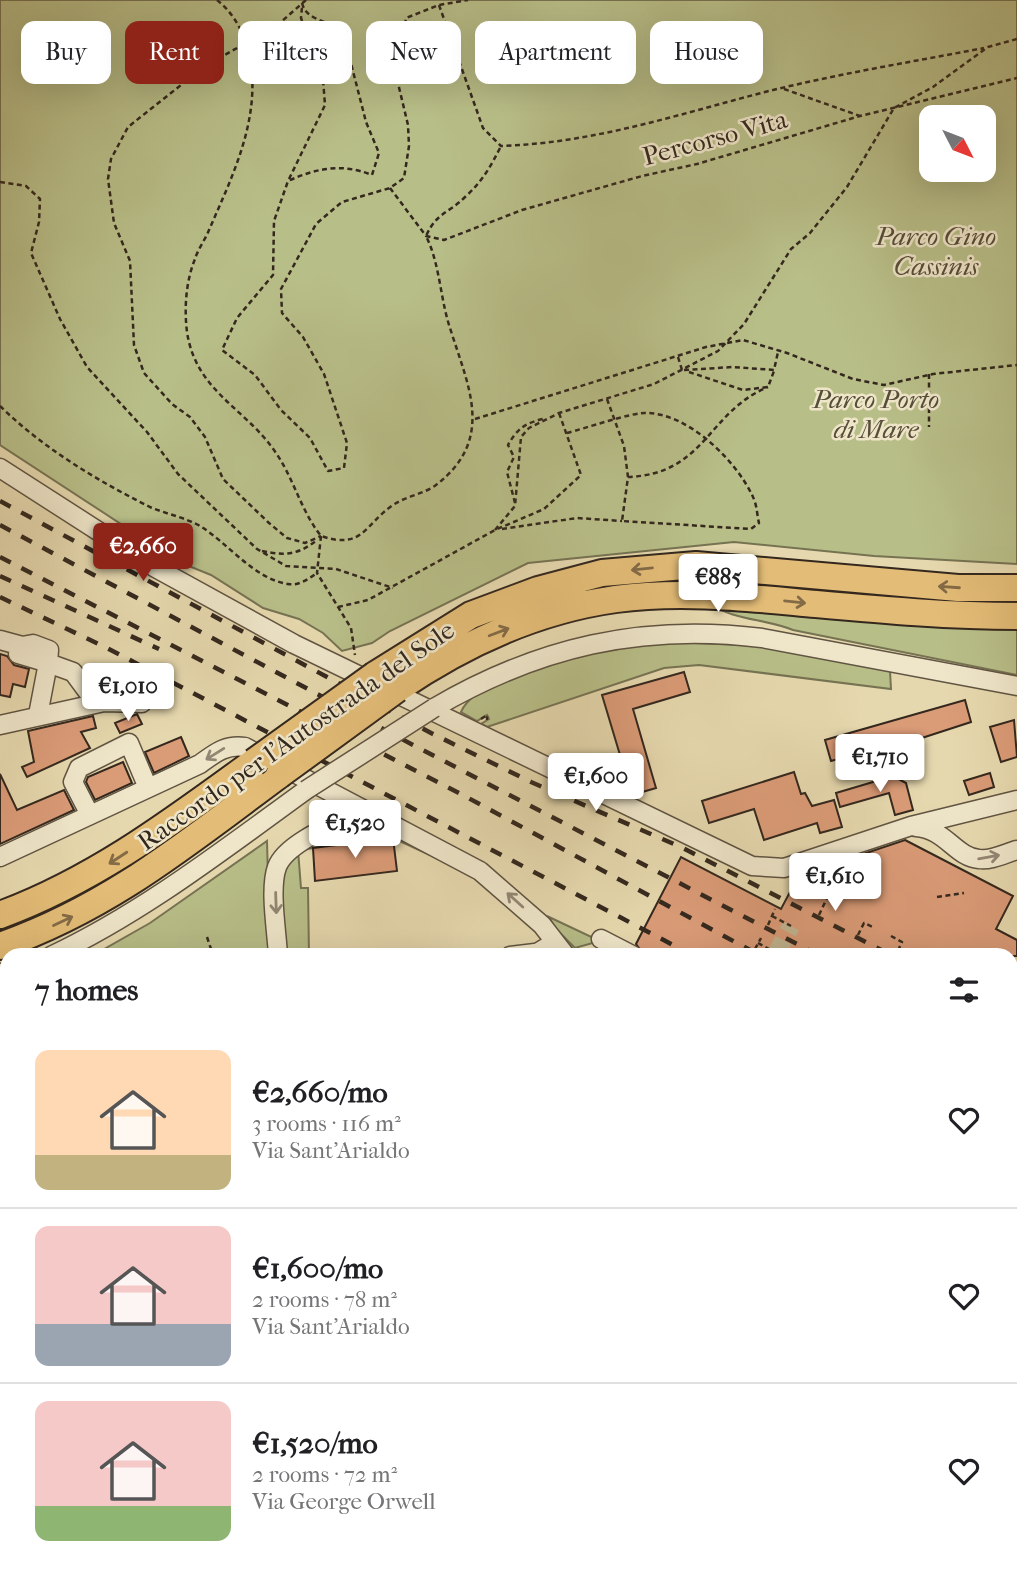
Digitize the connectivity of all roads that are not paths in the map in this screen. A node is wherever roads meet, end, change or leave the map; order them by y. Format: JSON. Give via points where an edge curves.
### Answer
{"nodes":[{"id":1,"x":0,"y":468,"type":"edge"},
{"id":2,"x":1017,"y":588,"type":"edge"},
{"id":3,"x":1013,"y":616,"type":"edge"},
{"id":4,"x":0,"y":640,"type":"edge"},
{"id":5,"x":48,"y":663,"type":"junction"},
{"id":6,"x":364,"y":674,"type":"junction"},
{"id":7,"x":1017,"y":686,"type":"edge"},
{"id":8,"x":96,"y":703,"type":"junction"},
{"id":9,"x":142,"y":704,"type":"dead end"},
{"id":10,"x":38,"y":715,"type":"junction"},
{"id":11,"x":0,"y":725,"type":"edge"},
{"id":12,"x":148,"y":788,"type":"junction"},
{"id":13,"x":1017,"y":800,"type":"edge"},
{"id":14,"x":985,"y":808,"type":"junction"},
{"id":15,"x":363,"y":810,"type":"junction"},
{"id":16,"x":90,"y":815,"type":"junction"},
{"id":17,"x":911,"y":826,"type":"junction"},
{"id":18,"x":1017,"y":850,"type":"edge"},
{"id":19,"x":961,"y":852,"type":"junction"},
{"id":20,"x":0,"y":857,"type":"edge"},
{"id":21,"x":0,"y":915,"type":"edge"},
{"id":22,"x":601,"y":939,"type":"dead end"},
{"id":23,"x":0,"y":946,"type":"edge"},
{"id":24,"x":68,"y":948,"type":"edge"},
{"id":25,"x":278,"y":948,"type":"edge"},
{"id":26,"x":559,"y":948,"type":"edge"},
{"id":27,"x":620,"y":948,"type":"edge"}],
"edges":[{"from":1,"to":6,"type":"street","via":[[154,568]]},
{"from":2,"to":6,"type":"highway","name":"Raccordo per l'Autostrada del Sole","one_way":true,"via":[[958,588],[696,565],[601,573],[471,615]]},
{"from":23,"to":3,"type":"highway","name":"Raccordo per l'Autostrada del Sole","one_way":true,"bridge":true,"via":[[65,920],[127,887],[397,689],[470,644],[556,612],[614,599],[699,594]]},
{"from":4,"to":5,"type":"street","via":[[22,646],[18,654]]},
{"from":5,"to":8,"type":"street","via":[[73,672]]},
{"from":5,"to":10,"type":"street"},
{"from":6,"to":17,"type":"street","via":[[760,868],[784,868]]},
{"from":6,"to":21,"type":"highway","name":"Raccordo per l'Autostrada del Sole","one_way":true,"bridge":true,"via":[[254,762],[113,862]]},
{"from":7,"to":24,"type":"street","bridge":true,"via":[[722,633],[660,633],[540,658],[492,676],[434,708],[306,789],[150,903]]},
{"from":8,"to":9,"type":"street"},
{"from":8,"to":10,"type":"street"},
{"from":10,"to":11,"type":"street"},
{"from":15,"to":12,"type":"street","one_way":true,"via":[[236,746]]},
{"from":12,"to":16,"type":"street"},
{"from":12,"to":16,"type":"street","via":[[128,743],[79,768],[73,782]]},
{"from":13,"to":14,"type":"street"},
{"from":14,"to":17,"type":"street"},
{"from":14,"to":19,"type":"street","via":[[960,827]]},
{"from":15,"to":25,"type":"street","one_way":true,"via":[[296,845],[281,858],[275,881]]},
{"from":26,"to":15,"type":"street","one_way":true,"via":[[542,925],[488,876]]},
{"from":16,"to":20,"type":"street"},
{"from":17,"to":19,"type":"street","via":[[941,833]]},
{"from":19,"to":18,"type":"street","one_way":true,"via":[[985,859]]},
{"from":22,"to":27,"type":"street"}]}
